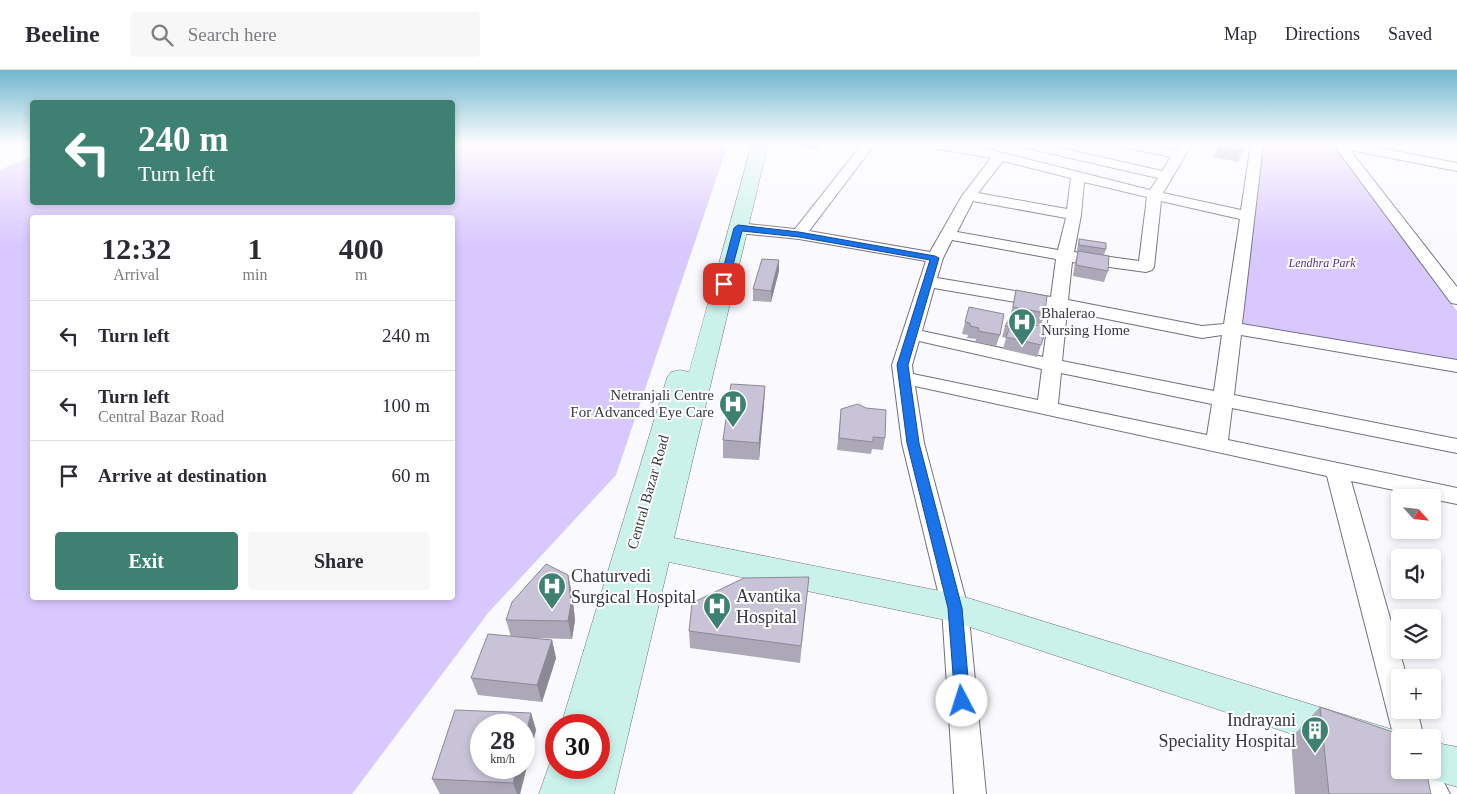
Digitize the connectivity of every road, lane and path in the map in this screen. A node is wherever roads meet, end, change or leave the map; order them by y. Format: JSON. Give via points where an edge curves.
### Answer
{"nodes":[{"id":1,"x":738,"y":178,"type":"edge"},
{"id":2,"x":751,"y":178,"type":"edge"},
{"id":3,"x":843,"y":178,"type":"edge"},
{"id":4,"x":977,"y":178,"type":"edge"},
{"id":5,"x":1078,"y":178,"type":"edge"},
{"id":6,"x":1085,"y":178,"type":"edge"},
{"id":7,"x":1165,"y":178,"type":"edge"},
{"id":8,"x":1252,"y":178,"type":"edge"},
{"id":9,"x":1365,"y":178,"type":"edge"},
{"id":10,"x":969,"y":196,"type":"junction"},
{"id":11,"x":1154,"y":196,"type":"junction"},
{"id":12,"x":1074,"y":216,"type":"junction"},
{"id":13,"x":1247,"y":216,"type":"junction"},
{"id":14,"x":738,"y":228,"type":"junction"},
{"id":15,"x":799,"y":234,"type":"junction"},
{"id":16,"x":948,"y":235,"type":"junction"},
{"id":17,"x":1065,"y":256,"type":"junction"},
{"id":18,"x":935,"y":258,"type":"junction"},
{"id":19,"x":928,"y":282,"type":"junction"},
{"id":20,"x":1457,"y":300,"type":"edge"},
{"id":21,"x":1060,"y":304,"type":"junction"},
{"id":22,"x":1232,"y":328,"type":"junction"},
{"id":23,"x":912,"y":334,"type":"junction"},
{"id":24,"x":1052,"y":365,"type":"junction"},
{"id":25,"x":1457,"y":366,"type":"edge"},
{"id":26,"x":904,"y":378,"type":"junction"},
{"id":27,"x":1223,"y":398,"type":"junction"},
{"id":28,"x":1047,"y":408,"type":"junction"},
{"id":29,"x":1216,"y":444,"type":"junction"},
{"id":30,"x":1457,"y":446,"type":"edge"},
{"id":31,"x":1337,"y":470,"type":"junction"},
{"id":32,"x":1457,"y":496,"type":"edge"},
{"id":33,"x":644,"y":546,"type":"junction"},
{"id":34,"x":955,"y":608,"type":"junction"},
{"id":35,"x":1391,"y":671,"type":"edge"},
{"id":36,"x":584,"y":714,"type":"edge"},
{"id":37,"x":1391,"y":748,"type":"edge"},
{"id":38,"x":1441,"y":763,"type":"edge"},
{"id":39,"x":1457,"y":767,"type":"edge"},
{"id":40,"x":564,"y":779,"type":"edge"},
{"id":41,"x":1426,"y":779,"type":"edge"},
{"id":42,"x":560,"y":794,"type":"edge"},
{"id":43,"x":593,"y":794,"type":"edge"},
{"id":44,"x":970,"y":794,"type":"edge"},
{"id":45,"x":1434,"y":794,"type":"edge"}],
"edges":[{"from":1,"to":33,"type":"main road","name":"Central Bazar Road"},
{"from":2,"to":14,"type":"main road","name":"Central Bazar Road"},
{"from":3,"to":15,"type":"street"},
{"from":4,"to":10,"type":"street"},
{"from":5,"to":12,"type":"street"},
{"from":6,"to":11,"type":"street"},
{"from":7,"to":11,"type":"street"},
{"from":8,"to":13,"type":"street"},
{"from":9,"to":20,"type":"street"},
{"from":10,"to":12,"type":"street"},
{"from":10,"to":16,"type":"street"},
{"from":11,"to":13,"type":"street"},
{"from":11,"to":17,"type":"street","via":[[1146,267]]},
{"from":12,"to":17,"type":"street"},
{"from":13,"to":22,"type":"street"},
{"from":14,"to":15,"type":"street"},
{"from":14,"to":33,"type":"main road","name":"Central Bazar Road"},
{"from":15,"to":18,"type":"street"},
{"from":16,"to":17,"type":"street"},
{"from":16,"to":18,"type":"street"},
{"from":17,"to":21,"type":"street"},
{"from":18,"to":19,"type":"street"},
{"from":19,"to":21,"type":"street"},
{"from":19,"to":23,"type":"street"},
{"from":21,"to":22,"type":"street","via":[[1202,332]]},
{"from":21,"to":24,"type":"street"},
{"from":22,"to":25,"type":"street"},
{"from":22,"to":27,"type":"street"},
{"from":23,"to":24,"type":"street"},
{"from":23,"to":26,"type":"street","via":[[902,365]]},
{"from":24,"to":27,"type":"street"},
{"from":24,"to":28,"type":"street"},
{"from":26,"to":28,"type":"street"},
{"from":26,"to":34,"type":"street","via":[[913,443]]},
{"from":27,"to":29,"type":"street"},
{"from":27,"to":30,"type":"street"},
{"from":28,"to":29,"type":"street"},
{"from":29,"to":31,"type":"street"},
{"from":31,"to":32,"type":"street"},
{"from":31,"to":35,"type":"street"},
{"from":33,"to":34,"type":"main road"},
{"from":33,"to":36,"type":"main road","name":"Central Bazar Road"},
{"from":33,"to":43,"type":"main road","name":"Central Bazar Road"},
{"from":34,"to":37,"type":"main road"},
{"from":34,"to":44,"type":"street"},
{"from":38,"to":39,"type":"main road"},
{"from":40,"to":42,"type":"main road"},
{"from":41,"to":45,"type":"street"}]}
